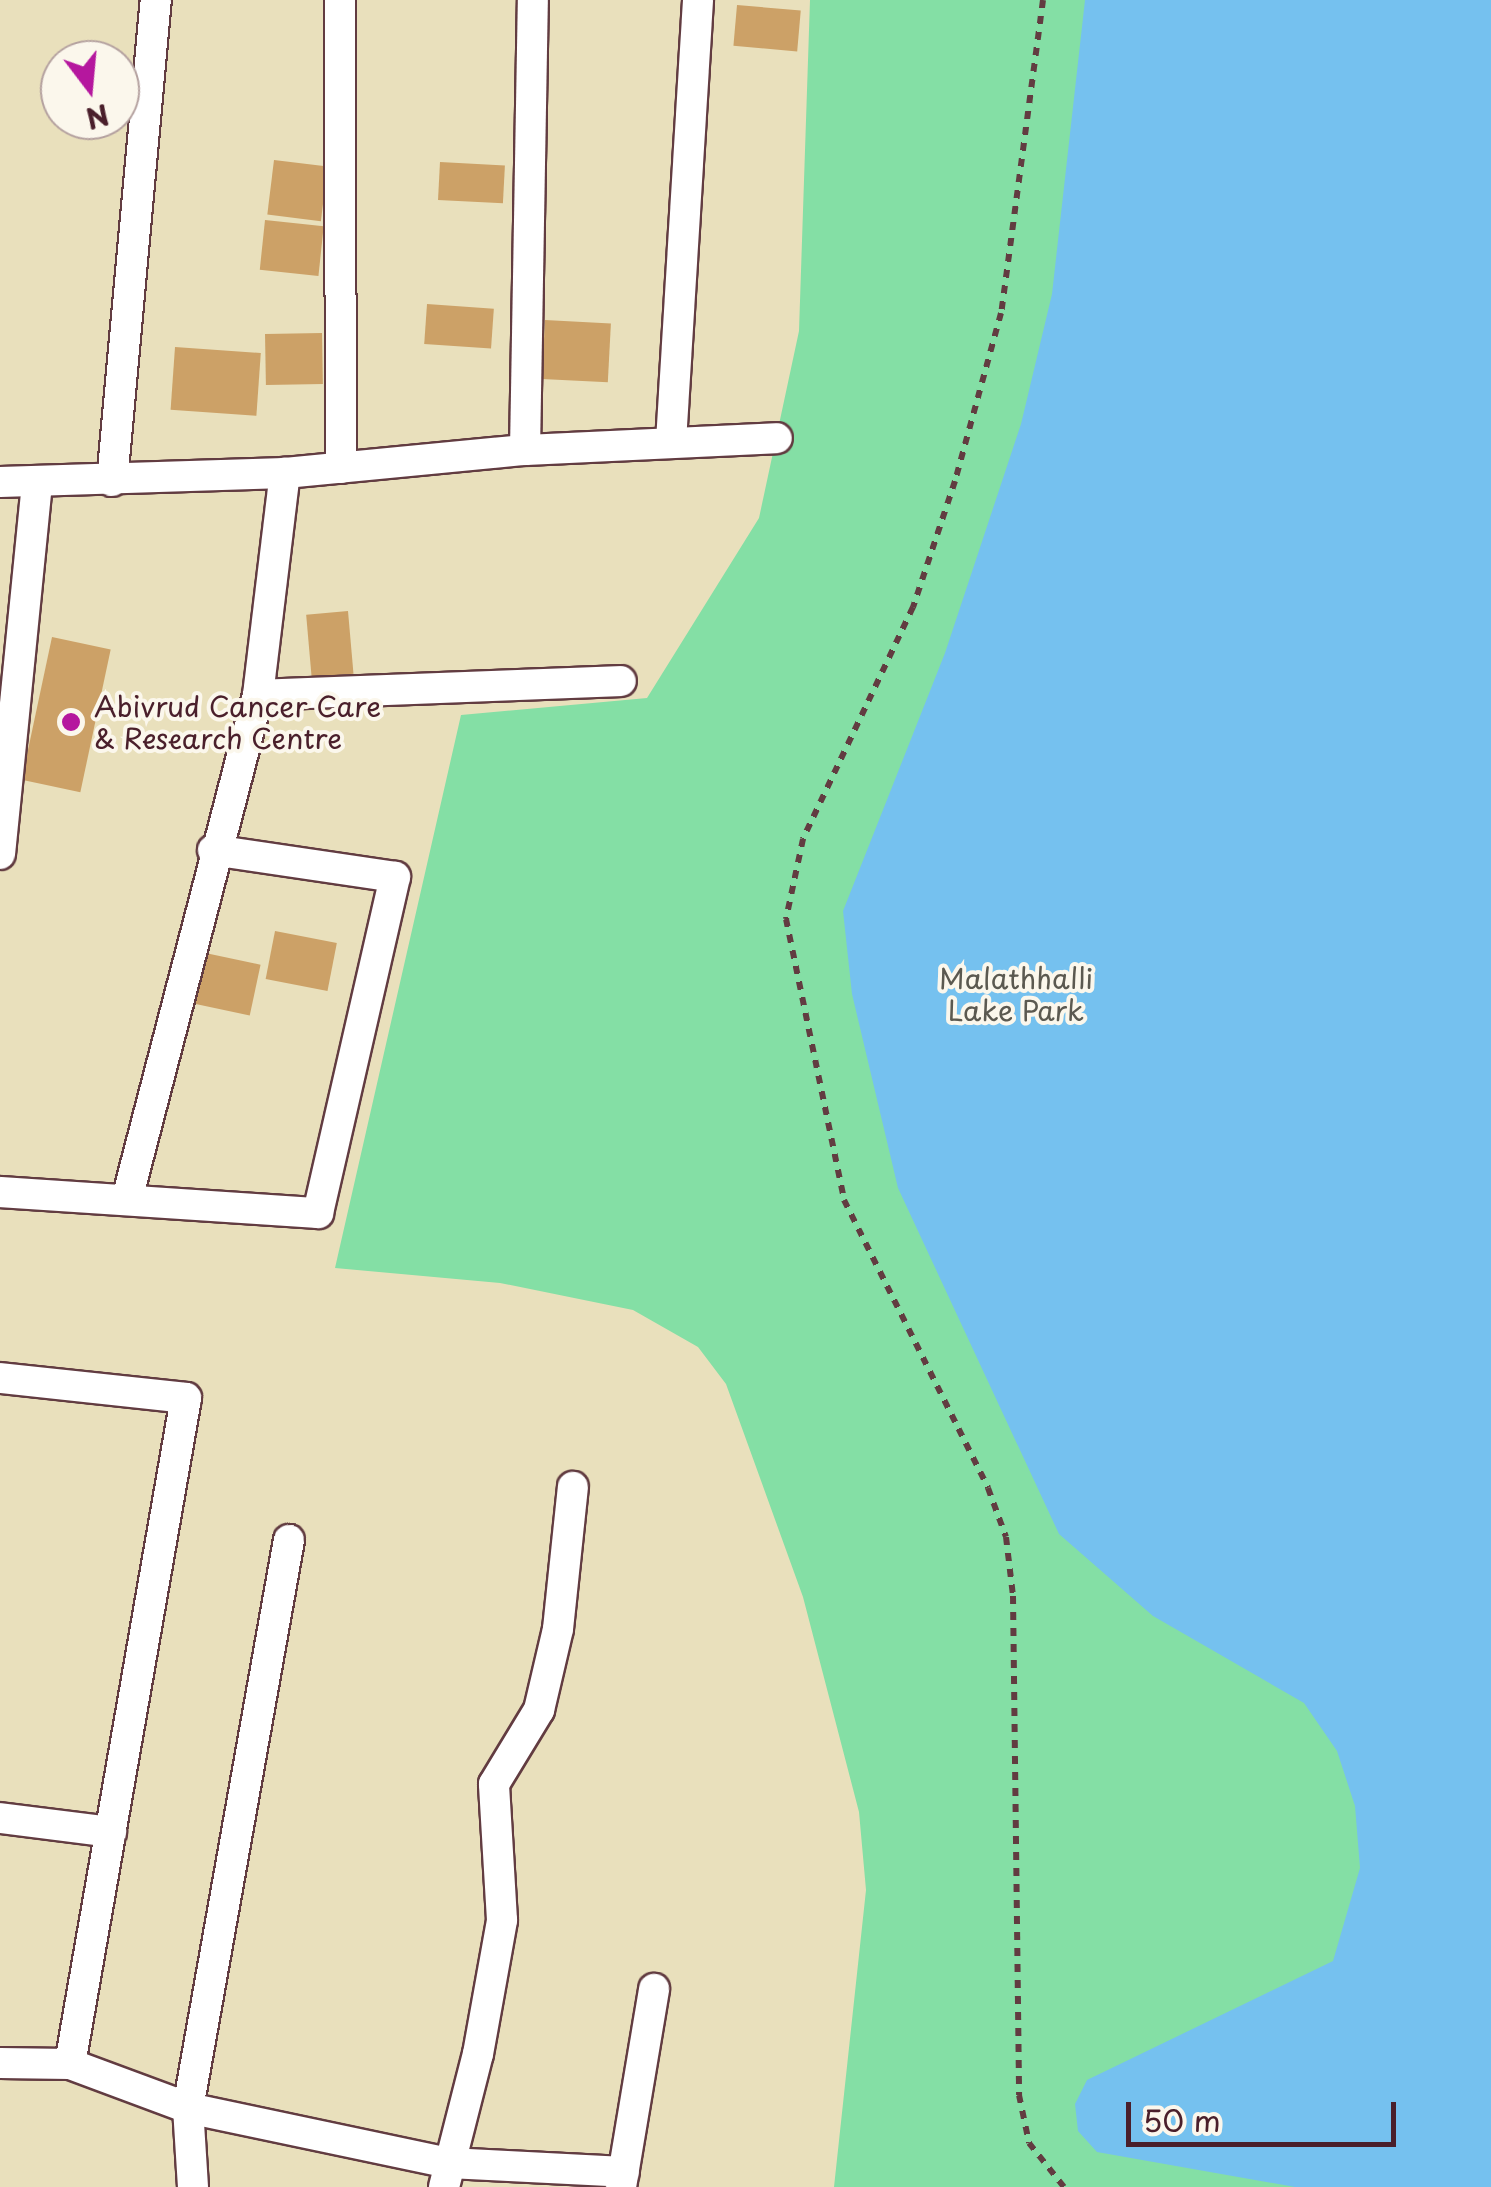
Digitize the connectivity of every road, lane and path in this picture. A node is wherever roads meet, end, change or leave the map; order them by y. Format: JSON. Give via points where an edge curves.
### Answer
{"nodes":[{"id":1,"x":156,"y":0,"type":"edge"},
{"id":2,"x":340,"y":0,"type":"edge"},
{"id":3,"x":533,"y":0,"type":"edge"},
{"id":4,"x":698,"y":0,"type":"edge"},
{"id":5,"x":1043,"y":0,"type":"edge"},
{"id":6,"x":777,"y":438,"type":"dead end"},
{"id":7,"x":671,"y":442,"type":"junction"},
{"id":8,"x":525,"y":450,"type":"junction"},
{"id":9,"x":341,"y":468,"type":"junction"},
{"id":10,"x":285,"y":472,"type":"junction"},
{"id":11,"x":0,"y":482,"type":"edge"},
{"id":12,"x":37,"y":482,"type":"junction"},
{"id":13,"x":112,"y":482,"type":"junction"},
{"id":14,"x":620,"y":681,"type":"dead end"},
{"id":15,"x":258,"y":695,"type":"junction"},
{"id":16,"x":213,"y":850,"type":"junction"},
{"id":17,"x":0,"y":854,"type":"edge"},
{"id":18,"x":0,"y":1192,"type":"edge"},
{"id":19,"x":127,"y":1199,"type":"junction"},
{"id":20,"x":0,"y":1378,"type":"edge"},
{"id":21,"x":573,"y":1487,"type":"dead end"},
{"id":22,"x":290,"y":1540,"type":"dead end"},
{"id":23,"x":0,"y":1818,"type":"edge"},
{"id":24,"x":111,"y":1832,"type":"junction"},
{"id":25,"x":654,"y":1989,"type":"dead end"},
{"id":26,"x":0,"y":2063,"type":"edge"},
{"id":27,"x":70,"y":2064,"type":"junction"},
{"id":28,"x":188,"y":2108,"type":"junction"},
{"id":29,"x":446,"y":2175,"type":"edge"},
{"id":30,"x":622,"y":2180,"type":"edge"},
{"id":31,"x":193,"y":2187,"type":"edge"},
{"id":32,"x":1064,"y":2187,"type":"edge"}],
"edges":[{"from":1,"to":13,"type":"street"},
{"from":2,"to":9,"type":"street"},
{"from":3,"to":8,"type":"street"},
{"from":4,"to":7,"type":"street"},
{"from":5,"to":32,"type":"path","via":[[1002,312],[955,481],[913,607],[803,839],[786,919],[844,1200],[988,1488],[1006,1537],[1014,1596],[1019,2095],[1029,2143]]},
{"from":6,"to":7,"type":"street"},
{"from":7,"to":8,"type":"street"},
{"from":8,"to":9,"type":"street"},
{"from":9,"to":10,"type":"street"},
{"from":10,"to":13,"type":"street"},
{"from":10,"to":15,"type":"street"},
{"from":11,"to":12,"type":"street"},
{"from":12,"to":13,"type":"street"},
{"from":12,"to":17,"type":"street"},
{"from":14,"to":15,"type":"street"},
{"from":15,"to":16,"type":"street"},
{"from":16,"to":19,"type":"street"},
{"from":16,"to":19,"type":"street","via":[[395,878],[318,1213]]},
{"from":18,"to":19,"type":"street"},
{"from":20,"to":24,"type":"street","via":[[186,1398]]},
{"from":21,"to":29,"type":"street","via":[[558,1629],[539,1710],[494,1784],[502,1920],[478,2054]]},
{"from":22,"to":28,"type":"street"},
{"from":23,"to":24,"type":"street"},
{"from":24,"to":27,"type":"street"},
{"from":25,"to":30,"type":"street"},
{"from":26,"to":27,"type":"street"},
{"from":27,"to":28,"type":"street"},
{"from":28,"to":29,"type":"street"},
{"from":28,"to":31,"type":"street"},
{"from":29,"to":30,"type":"street"}]}
